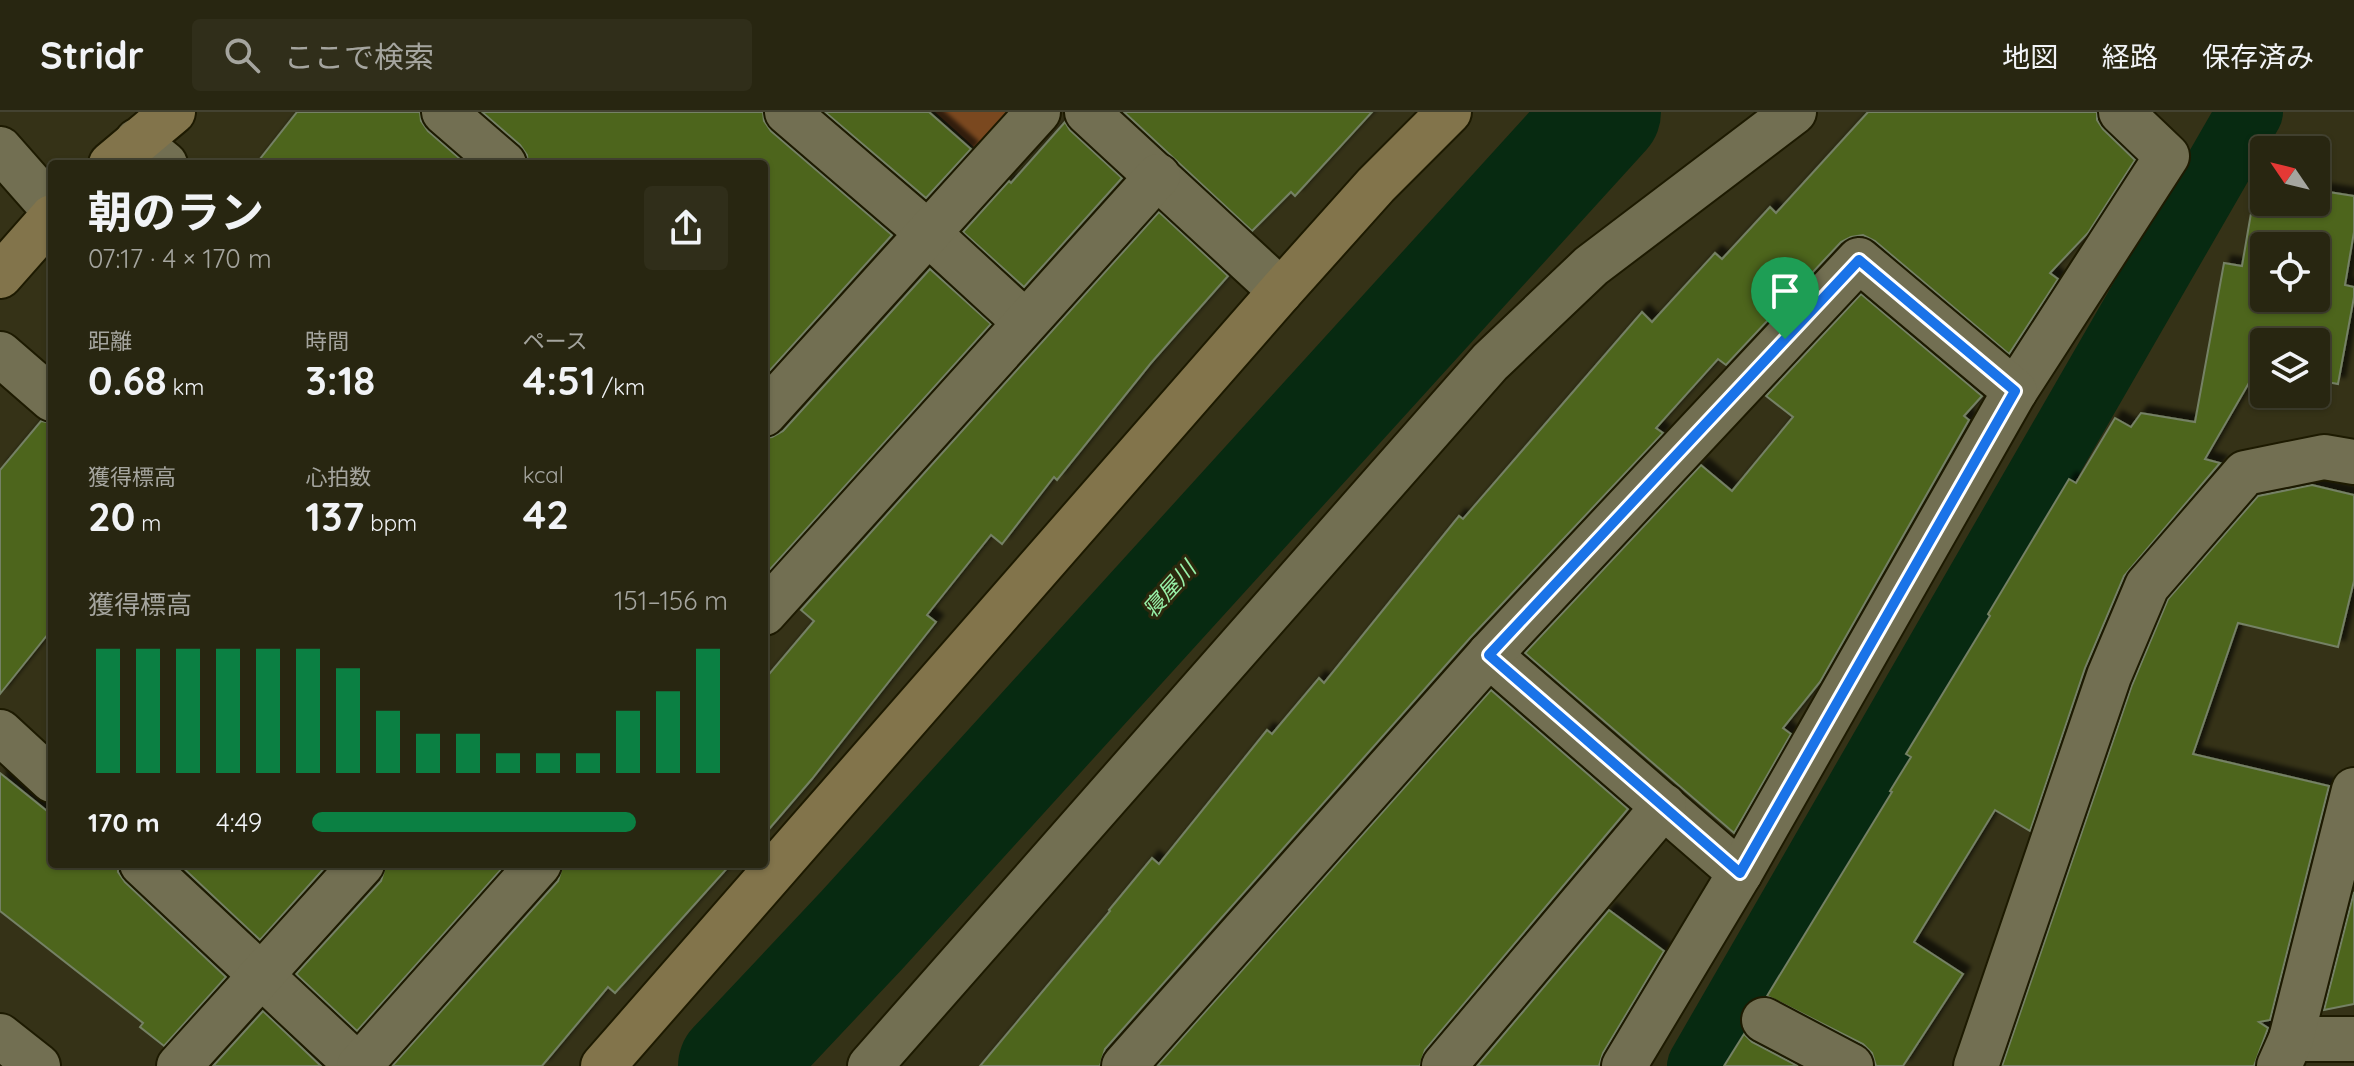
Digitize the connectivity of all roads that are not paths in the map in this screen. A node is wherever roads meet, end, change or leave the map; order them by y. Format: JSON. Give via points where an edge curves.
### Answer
{"nodes":[{"id":1,"x":173,"y":112,"type":"edge"},
{"id":2,"x":444,"y":112,"type":"edge"},
{"id":3,"x":787,"y":112,"type":"edge"},
{"id":4,"x":1038,"y":112,"type":"edge"},
{"id":5,"x":1087,"y":112,"type":"edge"},
{"id":6,"x":1449,"y":112,"type":"edge"},
{"id":7,"x":1794,"y":112,"type":"edge"},
{"id":8,"x":2121,"y":112,"type":"edge"},
{"id":9,"x":0,"y":149,"type":"edge"},
{"id":10,"x":138,"y":156,"type":"edge"},
{"id":11,"x":498,"y":160,"type":"edge"},
{"id":12,"x":1158,"y":176,"type":"junction"},
{"id":13,"x":48,"y":203,"type":"edge"},
{"id":14,"x":48,"y":222,"type":"edge"},
{"id":15,"x":928,"y":233,"type":"junction"},
{"id":16,"x":0,"y":276,"type":"edge"},
{"id":17,"x":1281,"y":291,"type":"junction"},
{"id":18,"x":1025,"y":322,"type":"junction"},
{"id":19,"x":0,"y":354,"type":"edge"},
{"id":20,"x":2015,"y":391,"type":"junction"},
{"id":21,"x":48,"y":396,"type":"edge"},
{"id":22,"x":769,"y":400,"type":"edge"},
{"id":23,"x":2352,"y":454,"type":"edge"},
{"id":24,"x":768,"y":609,"type":"edge"},
{"id":25,"x":1489,"y":655,"type":"junction"},
{"id":26,"x":0,"y":732,"type":"edge"},
{"id":27,"x":48,"y":776,"type":"edge"},
{"id":28,"x":2354,"y":790,"type":"edge"},
{"id":29,"x":1664,"y":806,"type":"junction"},
{"id":30,"x":146,"y":868,"type":"edge"},
{"id":31,"x":358,"y":868,"type":"edge"},
{"id":32,"x":535,"y":868,"type":"edge"},
{"id":33,"x":1740,"y":873,"type":"junction"},
{"id":34,"x":260,"y":974,"type":"junction"},
{"id":35,"x":1764,"y":1020,"type":"dead end"},
{"id":36,"x":0,"y":1036,"type":"edge"},
{"id":37,"x":2354,"y":1039,"type":"edge"},
{"id":38,"x":2285,"y":1053,"type":"edge"},
{"id":39,"x":38,"y":1066,"type":"edge"},
{"id":40,"x":179,"y":1066,"type":"edge"},
{"id":41,"x":358,"y":1066,"type":"edge"},
{"id":42,"x":603,"y":1066,"type":"edge"},
{"id":43,"x":870,"y":1066,"type":"edge"},
{"id":44,"x":1124,"y":1066,"type":"edge"},
{"id":45,"x":1444,"y":1066,"type":"edge"},
{"id":46,"x":1624,"y":1066,"type":"edge"},
{"id":47,"x":1851,"y":1066,"type":"edge"},
{"id":48,"x":1976,"y":1066,"type":"edge"}],
"edges":[{"from":1,"to":10,"type":"street"},
{"from":2,"to":11,"type":"street"},
{"from":3,"to":15,"type":"street"},
{"from":4,"to":15,"type":"street"},
{"from":5,"to":12,"type":"street"},
{"from":6,"to":17,"type":"street"},
{"from":7,"to":43,"type":"street","via":[[1591,266],[1490,362]]},
{"from":8,"to":20,"type":"street","via":[[2167,156]]},
{"from":9,"to":13,"type":"street"},
{"from":12,"to":17,"type":"street"},
{"from":12,"to":18,"type":"street"},
{"from":14,"to":16,"type":"street"},
{"from":15,"to":18,"type":"street"},
{"from":15,"to":22,"type":"street"},
{"from":17,"to":42,"type":"street"},
{"from":18,"to":24,"type":"street"},
{"from":19,"to":21,"type":"street"},
{"from":20,"to":25,"type":"street","via":[[1859,260]]},
{"from":20,"to":33,"type":"street"},
{"from":23,"to":48,"type":"street","via":[[2245,473],[2147,586],[2109,676]]},
{"from":25,"to":29,"type":"street"},
{"from":25,"to":44,"type":"street"},
{"from":26,"to":27,"type":"street"},
{"from":28,"to":38,"type":"street"},
{"from":29,"to":33,"type":"street"},
{"from":29,"to":45,"type":"street"},
{"from":30,"to":34,"type":"street"},
{"from":31,"to":34,"type":"street"},
{"from":32,"to":41,"type":"street"},
{"from":33,"to":46,"type":"street"},
{"from":34,"to":40,"type":"street"},
{"from":34,"to":41,"type":"street"},
{"from":35,"to":47,"type":"street"},
{"from":36,"to":39,"type":"street"},
{"from":37,"to":38,"type":"street"}]}
